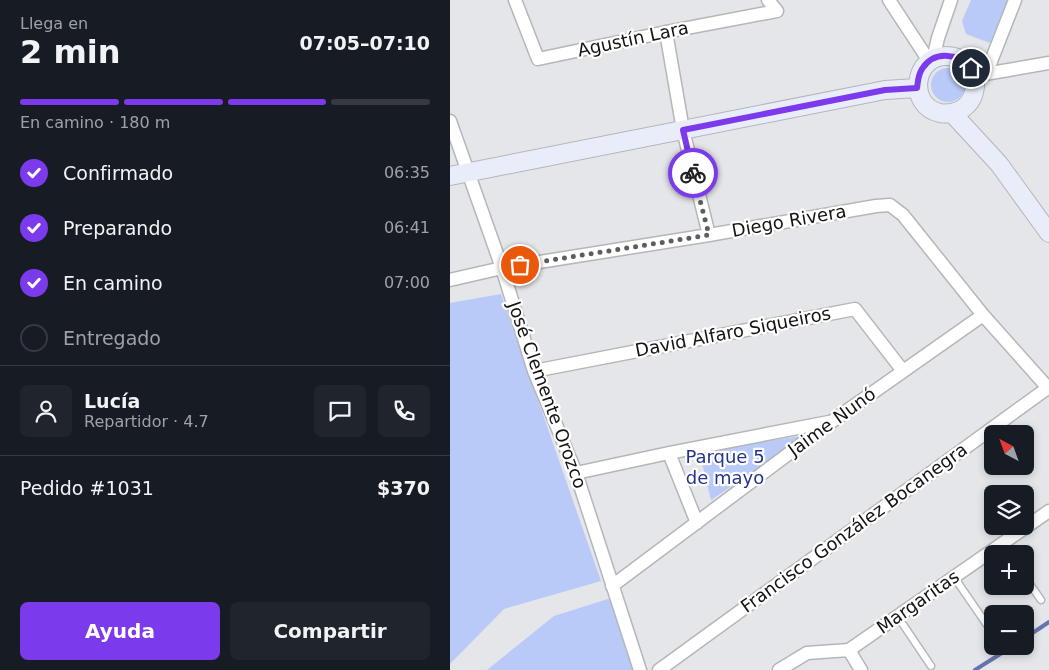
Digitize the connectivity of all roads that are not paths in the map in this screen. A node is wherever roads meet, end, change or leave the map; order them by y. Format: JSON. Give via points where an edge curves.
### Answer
{"nodes":[{"id":1,"x":515,"y":0,"type":"edge"},
{"id":2,"x":768,"y":0,"type":"edge"},
{"id":3,"x":889,"y":0,"type":"edge"},
{"id":4,"x":951,"y":0,"type":"edge"},
{"id":5,"x":1015,"y":0,"type":"edge"},
{"id":6,"x":666,"y":32,"type":"junction"},
{"id":7,"x":931,"y":60,"type":"junction"},
{"id":8,"x":1049,"y":63,"type":"edge"},
{"id":9,"x":980,"y":75,"type":"junction"},
{"id":10,"x":917,"y":88,"type":"junction"},
{"id":11,"x":952,"y":114,"type":"junction"},
{"id":12,"x":450,"y":121,"type":"edge"},
{"id":13,"x":683,"y":130,"type":"junction"},
{"id":14,"x":468,"y":172,"type":"junction"},
{"id":15,"x":450,"y":176,"type":"edge"},
{"id":16,"x":1049,"y":233,"type":"edge"},
{"id":17,"x":709,"y":235,"type":"junction"},
{"id":18,"x":502,"y":268,"type":"junction"},
{"id":19,"x":450,"y":280,"type":"edge"},
{"id":20,"x":983,"y":315,"type":"junction"},
{"id":21,"x":534,"y":371,"type":"junction"},
{"id":22,"x":903,"y":371,"type":"junction"},
{"id":23,"x":1048,"y":388,"type":"edge"},
{"id":24,"x":831,"y":422,"type":"junction"},
{"id":25,"x":669,"y":453,"type":"junction"},
{"id":26,"x":576,"y":474,"type":"junction"},
{"id":27,"x":1049,"y":512,"type":"edge"},
{"id":28,"x":697,"y":523,"type":"junction"},
{"id":29,"x":1010,"y":545,"type":"edge"},
{"id":30,"x":984,"y":561,"type":"edge"},
{"id":31,"x":954,"y":577,"type":"junction"},
{"id":32,"x":612,"y":586,"type":"junction"},
{"id":33,"x":1034,"y":590,"type":"edge"},
{"id":34,"x":1041,"y":600,"type":"dead end"},
{"id":35,"x":898,"y":616,"type":"junction"},
{"id":36,"x":984,"y":621,"type":"edge"},
{"id":37,"x":849,"y":650,"type":"junction"},
{"id":38,"x":931,"y":666,"type":"dead end"},
{"id":39,"x":640,"y":670,"type":"edge"},
{"id":40,"x":659,"y":670,"type":"edge"},
{"id":41,"x":779,"y":670,"type":"edge"},
{"id":42,"x":861,"y":670,"type":"edge"}],
"edges":[{"from":1,"to":6,"type":"street","name":"Agustín Lara","via":[[538,59]]},
{"from":2,"to":6,"type":"street","name":"Agustín Lara","via":[[777,10]]},
{"from":3,"to":7,"type":"street"},
{"from":4,"to":7,"type":"street"},
{"from":5,"to":9,"type":"street"},
{"from":6,"to":13,"type":"street"},
{"from":7,"to":9,"type":"main road","via":[[954,56]]},
{"from":7,"to":10,"type":"main road","via":[[922,69]]},
{"from":8,"to":9,"type":"street"},
{"from":9,"to":11,"type":"main road","via":[[971,100]]},
{"from":10,"to":11,"type":"main road","via":[[929,108]]},
{"from":10,"to":13,"type":"main road","via":[[885,90]]},
{"from":11,"to":16,"type":"main road","via":[[999,164]]},
{"from":12,"to":14,"type":"street","name":"José Clemente Orozco"},
{"from":13,"to":14,"type":"main road"},
{"from":13,"to":17,"type":"street"},
{"from":14,"to":15,"type":"main road"},
{"from":14,"to":18,"type":"street","name":"José Clemente Orozco"},
{"from":17,"to":18,"type":"street","name":"Diego Rivera"},
{"from":17,"to":20,"type":"street","name":"Diego Rivera","via":[[890,205],[903,215]]},
{"from":18,"to":19,"type":"street","name":"Diego Rivera"},
{"from":18,"to":21,"type":"street","name":"José Clemente Orozco"},
{"from":20,"to":22,"type":"street","name":"Jaime Nunó"},
{"from":20,"to":23,"type":"street","name":"Diego Rivera"},
{"from":21,"to":22,"type":"street","name":"David Alfaro Siqueiros","via":[[855,309]]},
{"from":21,"to":26,"type":"street","name":"José Clemente Orozco"},
{"from":22,"to":24,"type":"street","name":"Jaime Nunó"},
{"from":23,"to":40,"type":"street","name":"Francisco González Bocanegra"},
{"from":24,"to":25,"type":"street"},
{"from":24,"to":28,"type":"street","name":"Jaime Nunó"},
{"from":25,"to":26,"type":"street"},
{"from":25,"to":28,"type":"street"},
{"from":26,"to":32,"type":"street","name":"José Clemente Orozco"},
{"from":27,"to":29,"type":"street","name":"Margaritas"},
{"from":28,"to":32,"type":"street","name":"Jaime Nunó"},
{"from":30,"to":31,"type":"street","name":"Margaritas"},
{"from":31,"to":35,"type":"street","name":"Margaritas"},
{"from":31,"to":36,"type":"lane"},
{"from":32,"to":39,"type":"street","name":"José Clemente Orozco"},
{"from":33,"to":34,"type":"lane"},
{"from":35,"to":37,"type":"street","name":"Margaritas"},
{"from":35,"to":38,"type":"lane"},
{"from":37,"to":41,"type":"street","via":[[807,653]]},
{"from":37,"to":42,"type":"street"}]}
